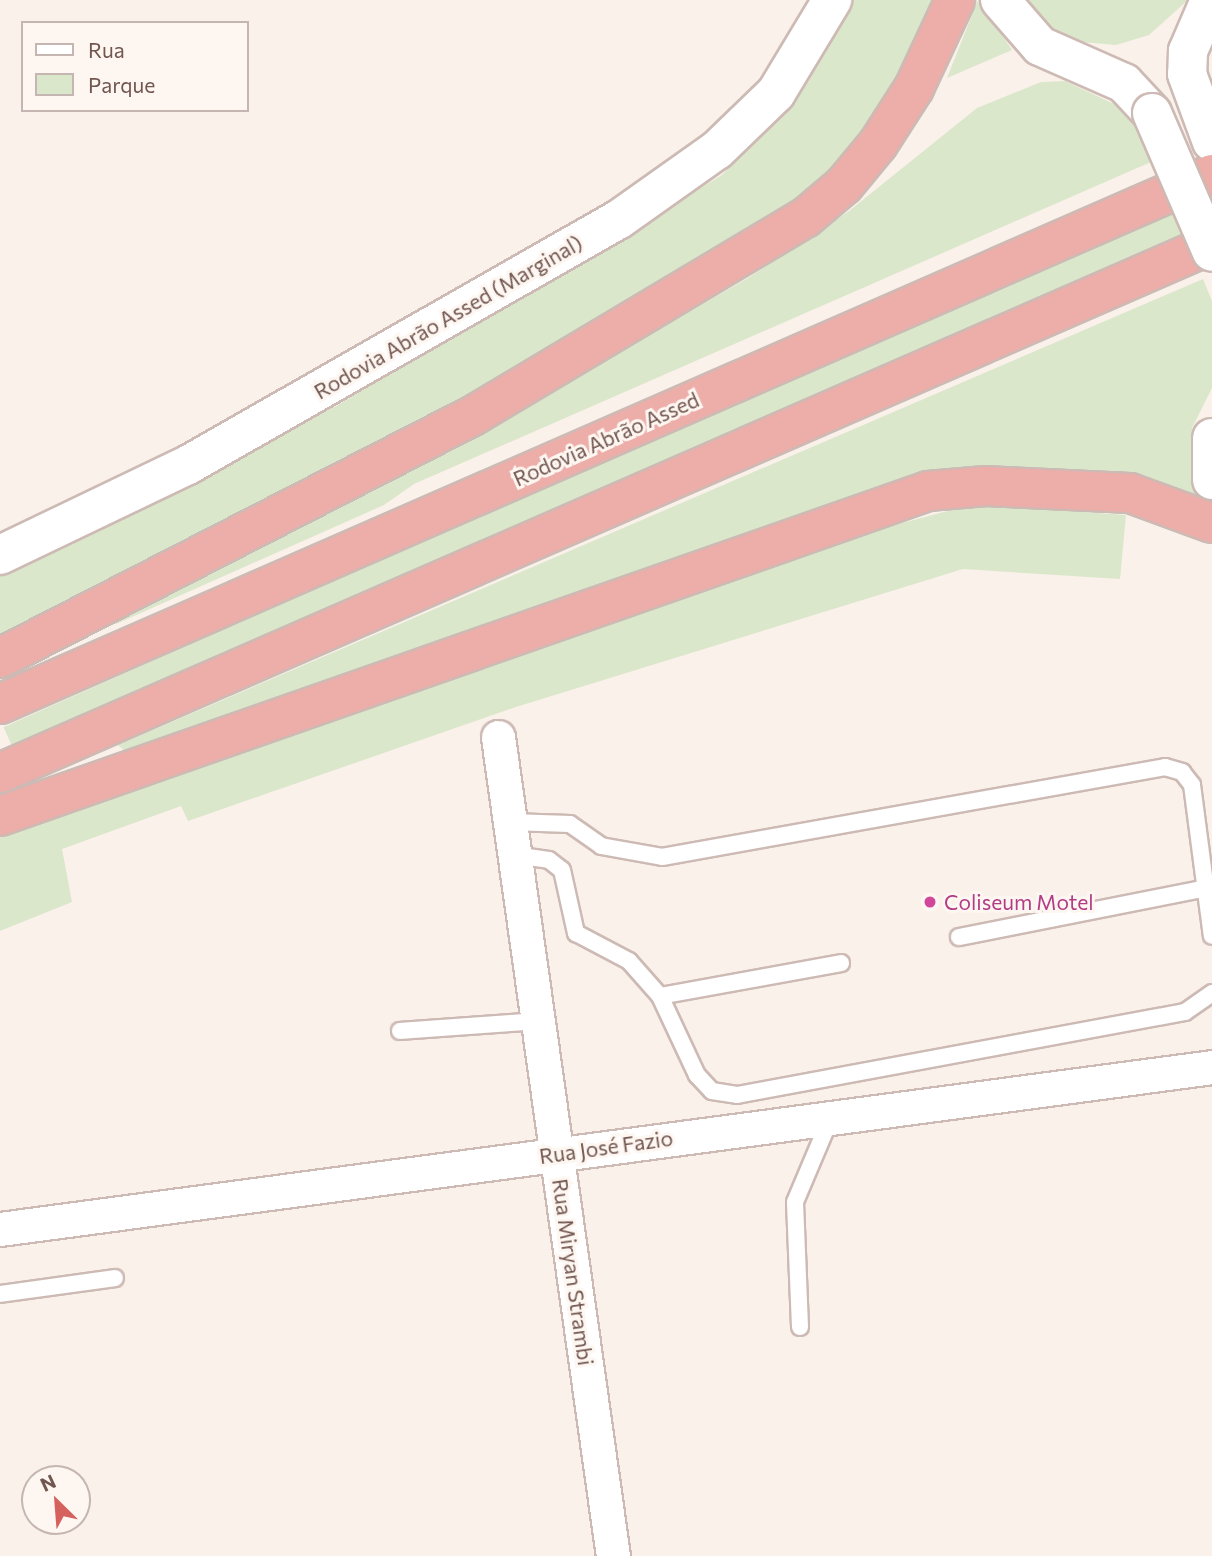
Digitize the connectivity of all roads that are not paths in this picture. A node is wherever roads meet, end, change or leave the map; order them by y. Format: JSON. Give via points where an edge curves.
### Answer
{"nodes":[{"id":1,"x":832,"y":0,"type":"edge"},
{"id":2,"x":955,"y":0,"type":"edge"},
{"id":3,"x":1000,"y":0,"type":"edge"},
{"id":4,"x":1210,"y":1,"type":"edge"},
{"id":5,"x":1212,"y":142,"type":"edge"},
{"id":6,"x":1212,"y":174,"type":"edge"},
{"id":7,"x":1212,"y":244,"type":"edge"},
{"id":8,"x":1212,"y":252,"type":"edge"},
{"id":9,"x":1212,"y":438,"type":"edge"},
{"id":10,"x":1212,"y":480,"type":"edge"},
{"id":11,"x":1212,"y":523,"type":"edge"},
{"id":12,"x":0,"y":555,"type":"edge"},
{"id":13,"x":0,"y":658,"type":"edge"},
{"id":14,"x":0,"y":704,"type":"edge"},
{"id":15,"x":498,"y":737,"type":"dead end"},
{"id":16,"x":0,"y":773,"type":"edge"},
{"id":17,"x":0,"y":816,"type":"edge"},
{"id":18,"x":510,"y":822,"type":"junction"},
{"id":19,"x":514,"y":855,"type":"junction"},
{"id":20,"x":1206,"y":888,"type":"junction"},
{"id":21,"x":1212,"y":936,"type":"edge"},
{"id":22,"x":960,"y":937,"type":"dead end"},
{"id":23,"x":841,"y":962,"type":"dead end"},
{"id":24,"x":1212,"y":993,"type":"edge"},
{"id":25,"x":660,"y":996,"type":"junction"},
{"id":26,"x":538,"y":1021,"type":"junction"},
{"id":27,"x":400,"y":1031,"type":"dead end"},
{"id":28,"x":1212,"y":1067,"type":"edge"},
{"id":29,"x":831,"y":1117,"type":"junction"},
{"id":30,"x":556,"y":1154,"type":"junction"},
{"id":31,"x":0,"y":1229,"type":"edge"},
{"id":32,"x":115,"y":1278,"type":"dead end"},
{"id":33,"x":0,"y":1294,"type":"edge"},
{"id":34,"x":800,"y":1327,"type":"dead end"},
{"id":35,"x":613,"y":1556,"type":"edge"}],
"edges":[{"from":1,"to":12,"type":"street","name":"Rodovia Abrão Assed (Marginal)","via":[[776,93],[718,150],[618,219],[188,465]]},
{"from":2,"to":13,"type":"highway","via":[[914,88],[878,144],[845,185],[805,218],[474,415]]},
{"from":3,"to":8,"type":"street","bridge":true,"via":[[1040,46],[1124,83],[1152,113]]},
{"from":4,"to":5,"type":"street","via":[[1188,51],[1192,96]]},
{"from":6,"to":14,"type":"highway","name":"Rodovia Abrão Assed"},
{"from":7,"to":16,"type":"highway"},
{"from":9,"to":10,"type":"street"},
{"from":11,"to":17,"type":"highway","via":[[1130,493],[986,486],[928,491]]},
{"from":15,"to":18,"type":"street","name":"Rua Miryan Strambi"},
{"from":18,"to":19,"type":"street","name":"Rua Miryan Strambi"},
{"from":18,"to":20,"type":"lane","via":[[570,824],[601,846],[662,858],[1165,767],[1182,772],[1192,785]]},
{"from":19,"to":25,"type":"lane","via":[[549,860],[562,870],[576,933],[629,961]]},
{"from":19,"to":26,"type":"street","name":"Rua Miryan Strambi"},
{"from":20,"to":21,"type":"lane"},
{"from":20,"to":22,"type":"lane"},
{"from":23,"to":25,"type":"lane"},
{"from":24,"to":25,"type":"lane","via":[[1185,1012],[737,1095],[712,1091],[697,1075]]},
{"from":26,"to":27,"type":"lane"},
{"from":26,"to":30,"type":"street","name":"Rua Miryan Strambi"},
{"from":28,"to":29,"type":"street","name":"Rua José Fazio"},
{"from":29,"to":30,"type":"street","name":"Rua José Fazio"},
{"from":29,"to":34,"type":"lane","via":[[795,1202]]},
{"from":30,"to":31,"type":"street","name":"Rua José Fazio"},
{"from":30,"to":35,"type":"street","name":"Rua Miryan Strambi"},
{"from":32,"to":33,"type":"lane"}]}
